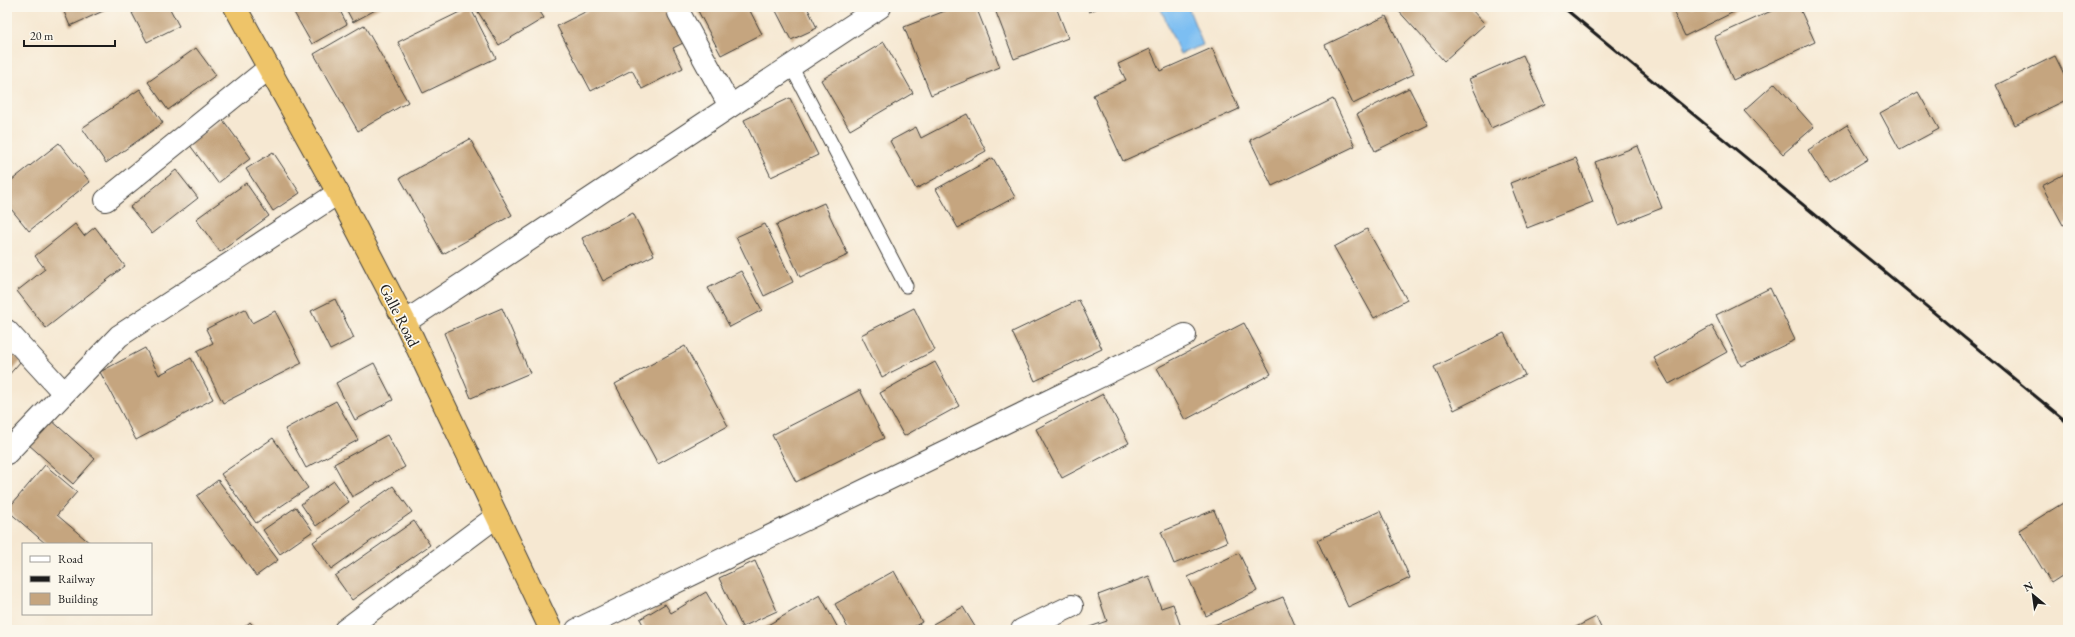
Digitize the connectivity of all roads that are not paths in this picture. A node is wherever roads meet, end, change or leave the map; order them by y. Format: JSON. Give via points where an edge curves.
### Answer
{"nodes":[{"id":1,"x":235,"y":7,"type":"edge"},
{"id":2,"x":678,"y":7,"type":"edge"},
{"id":3,"x":880,"y":7,"type":"edge"},
{"id":4,"x":791,"y":66,"type":"junction"},
{"id":5,"x":269,"y":68,"type":"junction"},
{"id":6,"x":730,"y":106,"type":"junction"},
{"id":7,"x":338,"y":193,"type":"junction"},
{"id":8,"x":106,"y":200,"type":"dead end"},
{"id":9,"x":906,"y":286,"type":"dead end"},
{"id":10,"x":405,"y":322,"type":"junction"},
{"id":11,"x":7,"y":331,"type":"edge"},
{"id":12,"x":1185,"y":335,"type":"dead end"},
{"id":13,"x":64,"y":393,"type":"junction"},
{"id":14,"x":7,"y":453,"type":"edge"},
{"id":15,"x":497,"y":516,"type":"junction"},
{"id":16,"x":1072,"y":606,"type":"dead end"},
{"id":17,"x":345,"y":630,"type":"edge"},
{"id":18,"x":551,"y":630,"type":"edge"},
{"id":19,"x":577,"y":630,"type":"edge"},
{"id":20,"x":1022,"y":630,"type":"edge"}],
"edges":[{"from":1,"to":5,"type":"highway","name":"Galle Road"},
{"from":2,"to":6,"type":"street"},
{"from":3,"to":4,"type":"street"},
{"from":4,"to":6,"type":"street"},
{"from":4,"to":9,"type":"lane"},
{"from":5,"to":7,"type":"highway","name":"Galle Road"},
{"from":5,"to":8,"type":"street"},
{"from":6,"to":10,"type":"street"},
{"from":7,"to":10,"type":"highway","name":"Galle Road"},
{"from":7,"to":13,"type":"street","via":[[119,336]]},
{"from":10,"to":15,"type":"highway","name":"Galle Road"},
{"from":11,"to":13,"type":"street"},
{"from":12,"to":19,"type":"street"},
{"from":13,"to":14,"type":"street"},
{"from":15,"to":17,"type":"street"},
{"from":15,"to":18,"type":"highway","name":"Galle Road"},
{"from":16,"to":20,"type":"street"}]}
